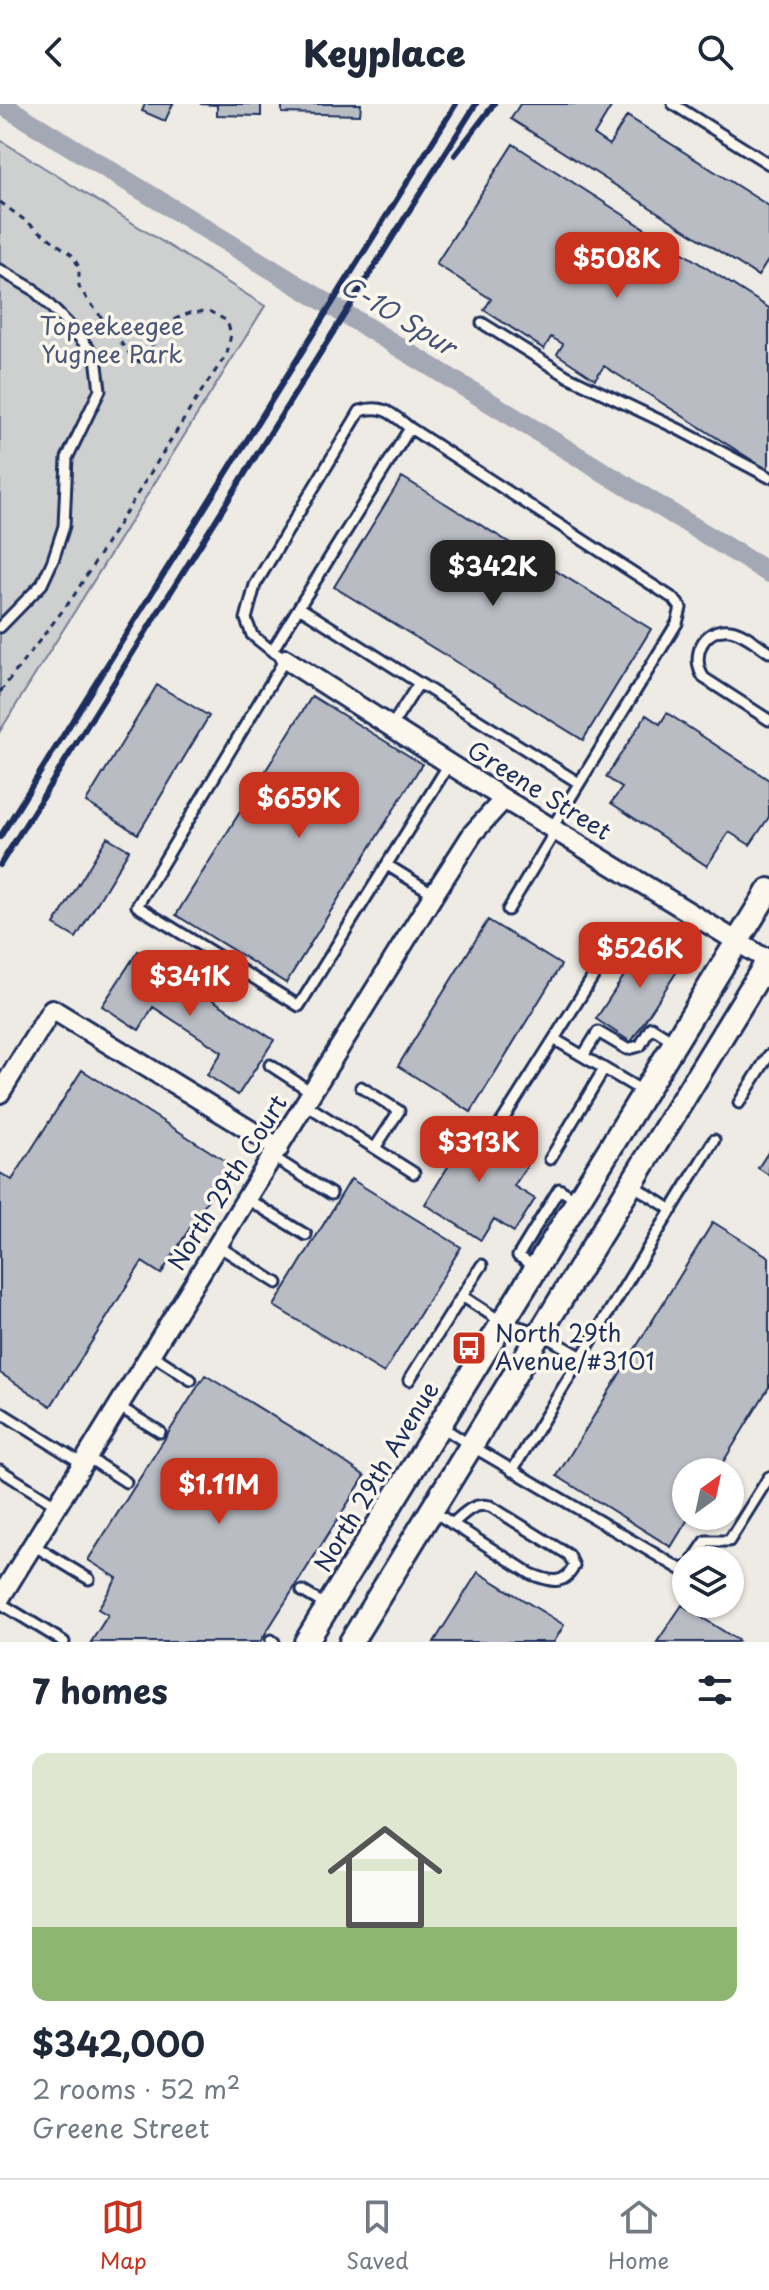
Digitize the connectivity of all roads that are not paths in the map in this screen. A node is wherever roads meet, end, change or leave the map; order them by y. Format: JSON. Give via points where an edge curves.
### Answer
{"nodes":[{"id":1,"x":673,"y":104,"type":"edge"},
{"id":2,"x":769,"y":164,"type":"edge"},
{"id":3,"x":0,"y":270,"type":"edge"},
{"id":4,"x":482,"y":323,"type":"dead end"},
{"id":5,"x":410,"y":428,"type":"junction"},
{"id":6,"x":769,"y":477,"type":"edge"},
{"id":7,"x":299,"y":607,"type":"junction"},
{"id":8,"x":0,"y":627,"type":"edge"},
{"id":9,"x":769,"y":652,"type":"edge"},
{"id":10,"x":278,"y":655,"type":"junction"},
{"id":11,"x":419,"y":683,"type":"junction"},
{"id":12,"x":769,"y":720,"type":"edge"},
{"id":13,"x":391,"y":727,"type":"junction"},
{"id":14,"x":449,"y":764,"type":"junction"},
{"id":15,"x":579,"y":783,"type":"junction"},
{"id":16,"x":504,"y":799,"type":"junction"},
{"id":17,"x":554,"y":829,"type":"junction"},
{"id":18,"x":387,"y":865,"type":"junction"},
{"id":19,"x":769,"y":890,"type":"edge"},
{"id":20,"x":434,"y":894,"type":"junction"},
{"id":21,"x":508,"y":910,"type":"dead end"},
{"id":22,"x":737,"y":941,"type":"junction"},
{"id":23,"x":606,"y":956,"type":"dead end"},
{"id":24,"x":769,"y":960,"type":"edge"},
{"id":25,"x":554,"y":1039,"type":"junction"},
{"id":26,"x":675,"y":1042,"type":"junction"},
{"id":27,"x":769,"y":1055,"type":"edge"},
{"id":28,"x":583,"y":1056,"type":"junction"},
{"id":29,"x":270,"y":1065,"type":"dead end"},
{"id":30,"x":604,"y":1069,"type":"junction"},
{"id":31,"x":361,"y":1087,"type":"dead end"},
{"id":32,"x":644,"y":1092,"type":"junction"},
{"id":33,"x":0,"y":1093,"type":"edge"},
{"id":34,"x":309,"y":1099,"type":"junction"},
{"id":35,"x":739,"y":1103,"type":"dead end"},
{"id":36,"x":499,"y":1126,"type":"dead end"},
{"id":37,"x":714,"y":1140,"type":"dead end"},
{"id":38,"x":375,"y":1148,"type":"junction"},
{"id":39,"x":276,"y":1153,"type":"junction"},
{"id":40,"x":550,"y":1159,"type":"dead end"},
{"id":41,"x":414,"y":1173,"type":"dead end"},
{"id":42,"x":631,"y":1184,"type":"junction"},
{"id":43,"x":331,"y":1194,"type":"dead end"},
{"id":44,"x":247,"y":1199,"type":"junction"},
{"id":45,"x":672,"y":1210,"type":"junction"},
{"id":46,"x":306,"y":1235,"type":"dead end"},
{"id":47,"x":218,"y":1246,"type":"junction"},
{"id":48,"x":482,"y":1265,"type":"dead end"},
{"id":49,"x":277,"y":1283,"type":"dead end"},
{"id":50,"x":462,"y":1296,"type":"junction"},
{"id":51,"x":502,"y":1322,"type":"junction"},
{"id":52,"x":540,"y":1333,"type":"junction"},
{"id":53,"x":151,"y":1354,"type":"junction"},
{"id":54,"x":582,"y":1357,"type":"junction"},
{"id":55,"x":191,"y":1380,"type":"dead end"},
{"id":56,"x":409,"y":1380,"type":"dead end"},
{"id":57,"x":118,"y":1406,"type":"junction"},
{"id":58,"x":0,"y":1412,"type":"edge"},
{"id":59,"x":439,"y":1425,"type":"junction"},
{"id":60,"x":160,"y":1432,"type":"dead end"},
{"id":61,"x":470,"y":1445,"type":"junction"},
{"id":62,"x":85,"y":1460,"type":"junction"},
{"id":63,"x":0,"y":1470,"type":"edge"},
{"id":64,"x":512,"y":1471,"type":"junction"},
{"id":65,"x":769,"y":1477,"type":"edge"},
{"id":66,"x":126,"y":1482,"type":"dead end"},
{"id":67,"x":57,"y":1506,"type":"junction"},
{"id":68,"x":431,"y":1510,"type":"junction"},
{"id":69,"x":452,"y":1524,"type":"junction"},
{"id":70,"x":33,"y":1545,"type":"junction"},
{"id":71,"x":703,"y":1546,"type":"edge"},
{"id":72,"x":672,"y":1564,"type":"edge"},
{"id":73,"x":89,"y":1579,"type":"dead end"},
{"id":74,"x":302,"y":1591,"type":"dead end"},
{"id":75,"x":0,"y":1601,"type":"edge"},
{"id":76,"x":328,"y":1607,"type":"junction"},
{"id":77,"x":64,"y":1642,"type":"edge"},
{"id":78,"x":306,"y":1642,"type":"edge"},
{"id":79,"x":351,"y":1642,"type":"edge"}],
"edges":[{"from":1,"to":2,"type":"lane"},
{"from":3,"to":8,"type":"lane","via":[[33,289],[96,357],[100,390],[67,458],[64,526],[53,560],[42,584]]},
{"from":4,"to":6,"type":"lane","via":[[567,376]]},
{"from":5,"to":7,"type":"lane"},
{"from":5,"to":10,"type":"lane","via":[[374,407],[360,411],[255,585],[246,619],[252,635]]},
{"from":5,"to":15,"type":"lane","via":[[681,608],[677,623]]},
{"from":7,"to":10,"type":"lane"},
{"from":7,"to":11,"type":"lane"},
{"from":9,"to":12,"type":"lane","via":[[730,630],[707,639],[697,659],[704,678]]},
{"from":10,"to":13,"type":"street","name":"Greene Street"},
{"from":10,"to":18,"type":"lane","via":[[137,906],[299,1006]]},
{"from":11,"to":13,"type":"lane"},
{"from":11,"to":15,"type":"lane"},
{"from":13,"to":14,"type":"street","name":"Greene Street"},
{"from":14,"to":16,"type":"street","name":"Greene Street"},
{"from":14,"to":18,"type":"lane"},
{"from":15,"to":17,"type":"lane"},
{"from":16,"to":17,"type":"street","name":"Greene Street"},
{"from":16,"to":20,"type":"street","name":"North 29th Court","via":[[473,833]]},
{"from":17,"to":21,"type":"lane"},
{"from":17,"to":22,"type":"street","name":"Greene Street"},
{"from":18,"to":20,"type":"lane"},
{"from":19,"to":22,"type":"street","name":"North 29th Avenue"},
{"from":20,"to":34,"type":"street","name":"North 29th Court"},
{"from":22,"to":24,"type":"street","name":"Greene Street"},
{"from":22,"to":26,"type":"street","name":"North 29th Avenue"},
{"from":23,"to":25,"type":"lane"},
{"from":24,"to":42,"type":"street"},
{"from":25,"to":28,"type":"lane"},
{"from":25,"to":36,"type":"lane"},
{"from":26,"to":28,"type":"lane","via":[[651,1027],[640,1046],[627,1049],[598,1032]]},
{"from":26,"to":32,"type":"street","name":"North 29th Avenue"},
{"from":27,"to":35,"type":"lane"},
{"from":28,"to":30,"type":"lane"},
{"from":29,"to":34,"type":"lane"},
{"from":30,"to":32,"type":"lane"},
{"from":30,"to":40,"type":"lane"},
{"from":31,"to":38,"type":"lane","via":[[399,1111]]},
{"from":32,"to":51,"type":"street","name":"North 29th Avenue"},
{"from":33,"to":39,"type":"street","via":[[52,1009]]},
{"from":34,"to":38,"type":"lane"},
{"from":34,"to":39,"type":"street","name":"North 29th Court"},
{"from":37,"to":45,"type":"lane"},
{"from":38,"to":41,"type":"lane"},
{"from":39,"to":43,"type":"lane"},
{"from":39,"to":44,"type":"street","name":"North 29th Court"},
{"from":42,"to":45,"type":"lane"},
{"from":42,"to":52,"type":"street"},
{"from":44,"to":46,"type":"lane"},
{"from":44,"to":47,"type":"street","name":"North 29th Court"},
{"from":45,"to":54,"type":"lane"},
{"from":47,"to":49,"type":"lane"},
{"from":47,"to":53,"type":"street","name":"North 29th Court"},
{"from":48,"to":50,"type":"lane"},
{"from":50,"to":51,"type":"lane"},
{"from":50,"to":56,"type":"lane"},
{"from":51,"to":52,"type":"lane"},
{"from":51,"to":59,"type":"street","name":"North 29th Avenue"},
{"from":52,"to":54,"type":"lane"},
{"from":52,"to":61,"type":"street"},
{"from":53,"to":55,"type":"lane"},
{"from":53,"to":57,"type":"street","name":"North 29th Court"},
{"from":54,"to":64,"type":"lane"},
{"from":57,"to":60,"type":"lane"},
{"from":57,"to":62,"type":"street","name":"North 29th Court"},
{"from":58,"to":62,"type":"lane"},
{"from":59,"to":61,"type":"lane"},
{"from":59,"to":76,"type":"street","name":"North 29th Avenue"},
{"from":61,"to":64,"type":"lane"},
{"from":61,"to":68,"type":"street"},
{"from":62,"to":66,"type":"lane"},
{"from":62,"to":67,"type":"street","name":"North 29th Court"},
{"from":63,"to":67,"type":"lane"},
{"from":64,"to":72,"type":"lane"},
{"from":65,"to":71,"type":"lane","via":[[729,1541],[706,1541]]},
{"from":67,"to":70,"type":"street","name":"North 29th Court"},
{"from":68,"to":69,"type":"lane"},
{"from":68,"to":79,"type":"street"},
{"from":69,"to":69,"type":"lane","via":[[549,1581],[559,1581],[574,1566],[569,1555],[490,1506],[473,1506]]},
{"from":70,"to":73,"type":"lane"},
{"from":70,"to":75,"type":"street","name":"North 29th Court"},
{"from":74,"to":76,"type":"lane"},
{"from":75,"to":77,"type":"lane"},
{"from":76,"to":78,"type":"street","name":"North 29th Avenue"}]}
